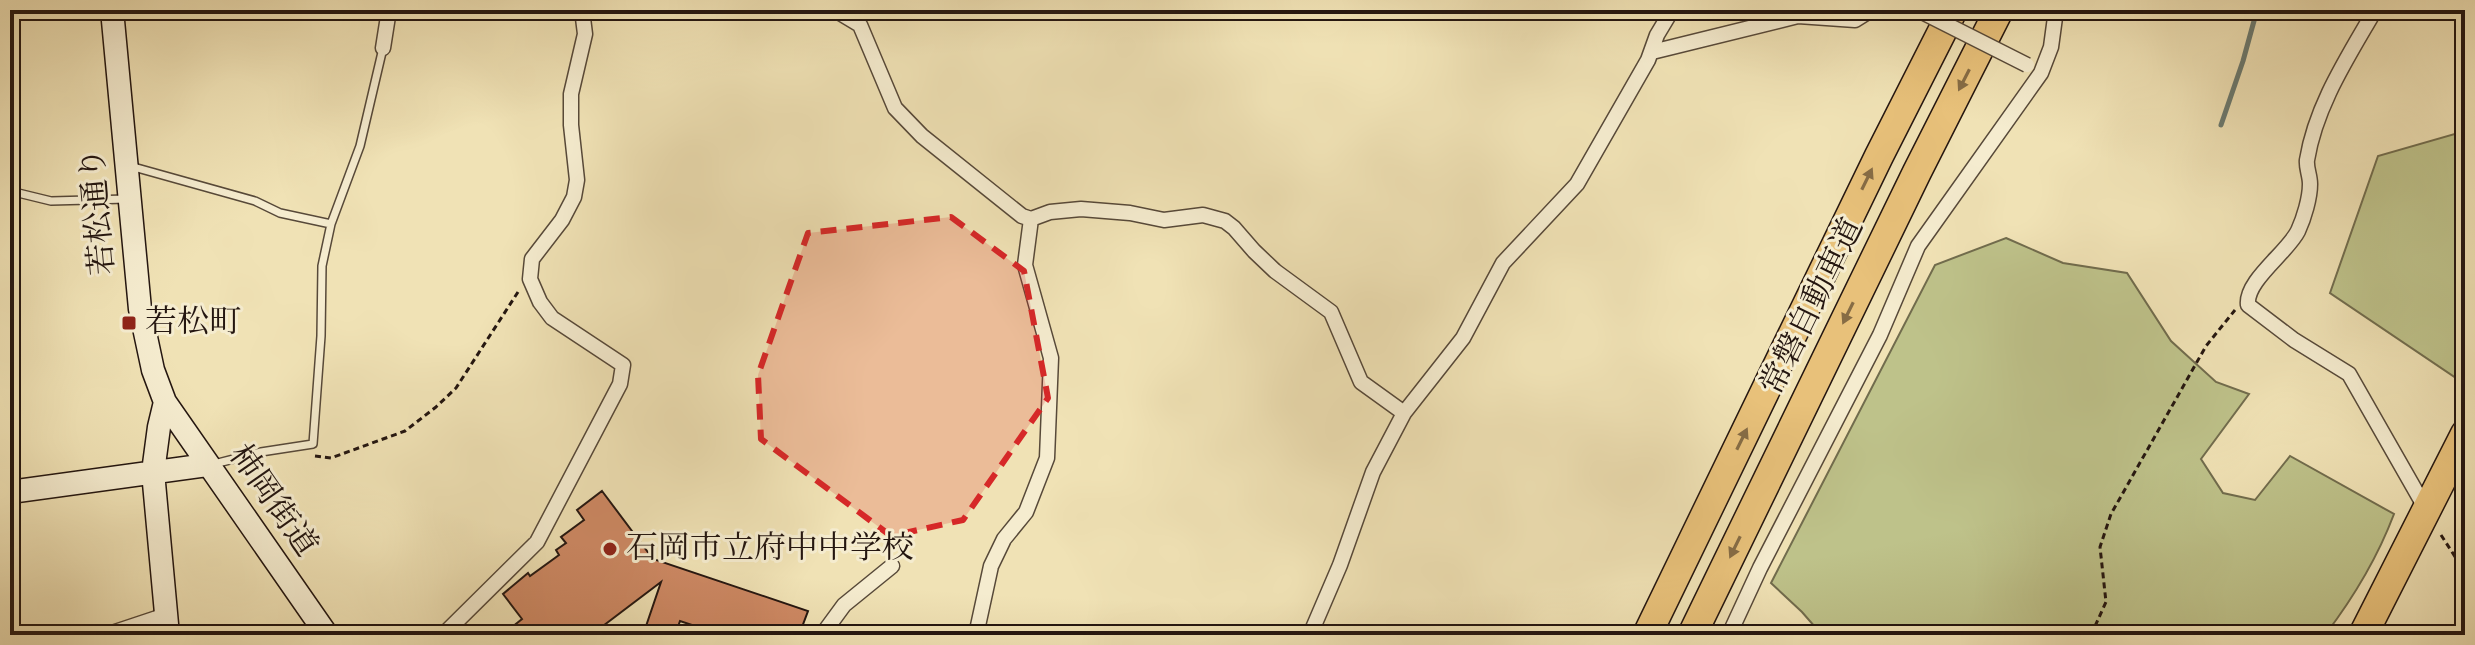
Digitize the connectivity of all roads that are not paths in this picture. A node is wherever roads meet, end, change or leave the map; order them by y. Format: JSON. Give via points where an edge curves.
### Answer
{"nodes":[{"id":1,"x":112,"y":10,"type":"edge"},
{"id":2,"x":389,"y":10,"type":"edge"},
{"id":3,"x":558,"y":10,"type":"edge"},
{"id":4,"x":582,"y":10,"type":"edge"},
{"id":5,"x":835,"y":10,"type":"edge"},
{"id":6,"x":1672,"y":10,"type":"edge"},
{"id":7,"x":1871,"y":10,"type":"edge"},
{"id":8,"x":1918,"y":10,"type":"edge"},
{"id":9,"x":1953,"y":10,"type":"edge"},
{"id":10,"x":1999,"y":10,"type":"edge"},
{"id":11,"x":2056,"y":10,"type":"edge"},
{"id":12,"x":2375,"y":10,"type":"edge"},
{"id":13,"x":383,"y":48,"type":"joint"},
{"id":14,"x":1652,"y":52,"type":"junction"},
{"id":15,"x":2041,"y":73,"type":"junction"},
{"id":16,"x":126,"y":165,"type":"junction"},
{"id":17,"x":10,"y":191,"type":"edge"},
{"id":18,"x":130,"y":199,"type":"junction"},
{"id":19,"x":1031,"y":219,"type":"junction"},
{"id":20,"x":331,"y":224,"type":"junction"},
{"id":21,"x":165,"y":402,"type":"junction"},
{"id":22,"x":1404,"y":413,"type":"junction"},
{"id":23,"x":2465,"y":434,"type":"edge"},
{"id":24,"x":207,"y":465,"type":"junction"},
{"id":25,"x":153,"y":472,"type":"junction"},
{"id":26,"x":10,"y":492,"type":"edge"},
{"id":27,"x":2426,"y":510,"type":"junction"},
{"id":28,"x":892,"y":566,"type":"dead end"},
{"id":29,"x":167,"y":625,"type":"edge"},
{"id":30,"x":106,"y":635,"type":"edge"},
{"id":31,"x":327,"y":635,"type":"edge"},
{"id":32,"x":443,"y":635,"type":"edge"},
{"id":33,"x":822,"y":635,"type":"edge"},
{"id":34,"x":976,"y":635,"type":"edge"},
{"id":35,"x":1310,"y":635,"type":"edge"},
{"id":36,"x":1647,"y":635,"type":"edge"},
{"id":37,"x":1692,"y":635,"type":"edge"},
{"id":38,"x":1729,"y":635,"type":"edge"},
{"id":39,"x":2363,"y":635,"type":"edge"}],
"edges":[{"from":1,"to":16,"type":"street","name":"若松通り"},
{"from":2,"to":13,"type":"street"},
{"from":3,"to":4,"type":"lane"},
{"from":4,"to":32,"type":"street","via":[[585,34],[571,94],[576,189],[562,220],[532,259],[530,279],[552,318],[623,365],[620,384],[537,542]]},
{"from":5,"to":19,"type":"street","via":[[860,25],[895,108],[922,136]]},
{"from":6,"to":14,"type":"street"},
{"from":7,"to":14,"type":"street","via":[[1855,20],[1798,16]]},
{"from":8,"to":15,"type":"street","bridge":true},
{"from":36,"to":9,"type":"highway","name":"常磐自動車道","one_way":true},
{"from":10,"to":37,"type":"highway","name":"常磐自動車道","one_way":true},
{"from":11,"to":15,"type":"street"},
{"from":12,"to":27,"type":"street","via":[[2325,99],[2306,162],[2310,184],[2298,231],[2255,282],[2247,300],[2294,340],[2349,374]]},
{"from":13,"to":20,"type":"lane","via":[[360,146]]},
{"from":14,"to":22,"type":"street","via":[[1577,184],[1503,263],[1463,338]]},
{"from":15,"to":38,"type":"street","via":[[1918,246],[1880,335]]},
{"from":16,"to":18,"type":"street","name":"若松通り"},
{"from":16,"to":20,"type":"lane"},
{"from":17,"to":18,"type":"lane","via":[[51,201]]},
{"from":18,"to":21,"type":"street","name":"若松通り","via":[[145,339]]},
{"from":19,"to":22,"type":"street","via":[[1081,209],[1164,220],[1203,215],[1225,221],[1275,271],[1331,312],[1361,382]]},
{"from":19,"to":34,"type":"street","via":[[1025,265],[1051,358],[1047,458],[1026,512],[991,566]]},
{"from":20,"to":24,"type":"lane","via":[[322,266],[313,444]]},
{"from":21,"to":24,"type":"street","name":"柿岡街道"},
{"from":21,"to":25,"type":"street"},
{"from":22,"to":35,"type":"street","via":[[1373,472]]},
{"from":23,"to":27,"type":"highway"},
{"from":24,"to":25,"type":"street"},
{"from":24,"to":31,"type":"street","name":"柿岡街道"},
{"from":25,"to":26,"type":"street"},
{"from":25,"to":29,"type":"street"},
{"from":27,"to":39,"type":"highway"},
{"from":28,"to":33,"type":"street","via":[[844,605]]},
{"from":29,"to":30,"type":"street"}]}
